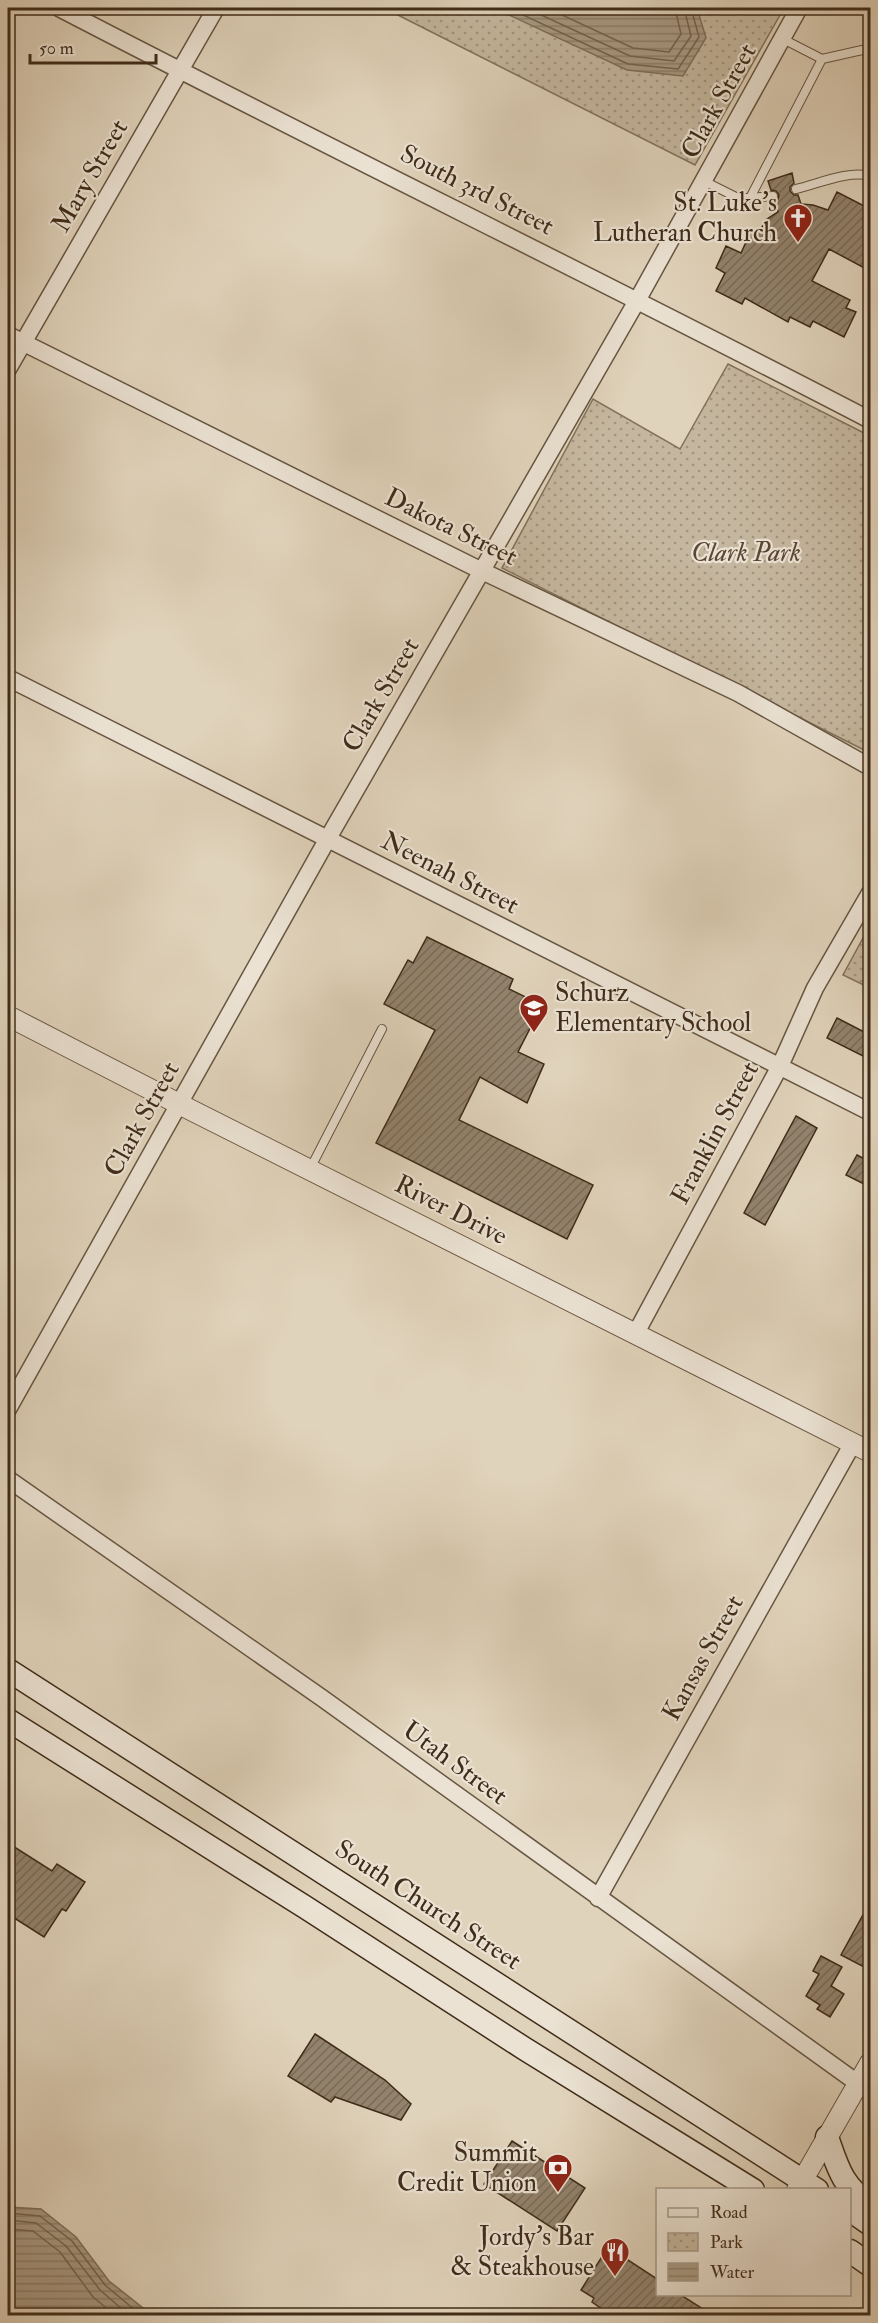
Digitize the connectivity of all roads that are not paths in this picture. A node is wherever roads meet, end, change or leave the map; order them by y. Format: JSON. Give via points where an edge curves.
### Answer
{"nodes":[{"id":1,"x":59,"y":8,"type":"edge"},
{"id":2,"x":216,"y":8,"type":"edge"},
{"id":3,"x":799,"y":8,"type":"edge"},
{"id":4,"x":783,"y":39,"type":"junction"},
{"id":5,"x":870,"y":54,"type":"edge"},
{"id":6,"x":822,"y":59,"type":"junction"},
{"id":7,"x":180,"y":70,"type":"junction"},
{"id":8,"x":870,"y":176,"type":"edge"},
{"id":9,"x":704,"y":181,"type":"junction"},
{"id":10,"x":796,"y":189,"type":"dead end"},
{"id":11,"x":773,"y":196,"type":"dead end"},
{"id":12,"x":750,"y":198,"type":"junction"},
{"id":13,"x":638,"y":299,"type":"junction"},
{"id":14,"x":15,"y":339,"type":"edge"},
{"id":15,"x":8,"y":369,"type":"edge"},
{"id":16,"x":870,"y":420,"type":"edge"},
{"id":17,"x":482,"y":571,"type":"junction"},
{"id":18,"x":8,"y":678,"type":"edge"},
{"id":19,"x":870,"y":767,"type":"edge"},
{"id":20,"x":327,"y":840,"type":"junction"},
{"id":21,"x":870,"y":893,"type":"edge"},
{"id":22,"x":8,"y":1016,"type":"edge"},
{"id":23,"x":382,"y":1029,"type":"dead end"},
{"id":24,"x":780,"y":1066,"type":"junction"},
{"id":25,"x":179,"y":1104,"type":"junction"},
{"id":26,"x":870,"y":1112,"type":"edge"},
{"id":27,"x":309,"y":1170,"type":"junction"},
{"id":28,"x":636,"y":1333,"type":"junction"},
{"id":29,"x":8,"y":1409,"type":"edge"},
{"id":30,"x":853,"y":1443,"type":"junction"},
{"id":31,"x":870,"y":1452,"type":"edge"},
{"id":32,"x":8,"y":1479,"type":"edge"},
{"id":33,"x":8,"y":1670,"type":"edge"},
{"id":34,"x":8,"y":1720,"type":"edge"},
{"id":35,"x":598,"y":1898,"type":"junction"},
{"id":36,"x":870,"y":2063,"type":"edge"},
{"id":37,"x":865,"y":2087,"type":"edge"},
{"id":38,"x":827,"y":2137,"type":"junction"},
{"id":39,"x":805,"y":2186,"type":"edge"},
{"id":40,"x":750,"y":2188,"type":"edge"},
{"id":41,"x":849,"y":2188,"type":"edge"},
{"id":42,"x":851,"y":2189,"type":"edge"},
{"id":43,"x":870,"y":2205,"type":"edge"},
{"id":44,"x":851,"y":2211,"type":"edge"},
{"id":45,"x":870,"y":2224,"type":"edge"},
{"id":46,"x":851,"y":2252,"type":"edge"},
{"id":47,"x":870,"y":2265,"type":"edge"}],
"edges":[{"from":1,"to":7,"type":"street","name":"South 3rd Street"},
{"from":2,"to":7,"type":"street","name":"Mary Street"},
{"from":3,"to":4,"type":"street","name":"Clark Street"},
{"from":4,"to":6,"type":"lane"},
{"from":4,"to":9,"type":"street","name":"Clark Street"},
{"from":5,"to":6,"type":"lane","via":[[862,50]]},
{"from":6,"to":12,"type":"lane"},
{"from":7,"to":13,"type":"street","name":"South 3rd Street"},
{"from":7,"to":14,"type":"street","name":"Mary Street"},
{"from":8,"to":10,"type":"lane","via":[[845,177]]},
{"from":9,"to":12,"type":"lane","via":[[738,198]]},
{"from":9,"to":13,"type":"street","name":"Clark Street"},
{"from":11,"to":12,"type":"lane"},
{"from":13,"to":16,"type":"street","name":"South 3rd Street"},
{"from":13,"to":17,"type":"street","name":"Clark Street"},
{"from":14,"to":15,"type":"street","name":"Mary Street"},
{"from":14,"to":17,"type":"street","name":"Dakota Street"},
{"from":17,"to":19,"type":"street","name":"Dakota Street","via":[[738,693]]},
{"from":17,"to":20,"type":"street","name":"Clark Street"},
{"from":18,"to":20,"type":"street","name":"Neenah Street"},
{"from":20,"to":24,"type":"street","name":"Neenah Street"},
{"from":20,"to":25,"type":"street","name":"Clark Street"},
{"from":21,"to":24,"type":"street","name":"Franklin Street","via":[[814,988]]},
{"from":22,"to":25,"type":"street","name":"River Drive"},
{"from":23,"to":27,"type":"lane"},
{"from":24,"to":26,"type":"street","name":"Neenah Street"},
{"from":24,"to":28,"type":"street","name":"Franklin Street"},
{"from":25,"to":27,"type":"street","name":"River Drive"},
{"from":25,"to":29,"type":"street","name":"Clark Street"},
{"from":27,"to":28,"type":"street","name":"River Drive"},
{"from":28,"to":30,"type":"street","name":"River Drive"},
{"from":30,"to":31,"type":"street","name":"River Drive"},
{"from":30,"to":35,"type":"street","name":"Kansas Street"},
{"from":32,"to":35,"type":"street","name":"Utah Street","via":[[322,1698]]},
{"from":33,"to":39,"type":"main road","name":"South Church Street"},
{"from":34,"to":40,"type":"main road"},
{"from":35,"to":37,"type":"street","name":"Utah Street"},
{"from":36,"to":37,"type":"street"},
{"from":37,"to":38,"type":"street"},
{"from":38,"to":39,"type":"street"},
{"from":38,"to":41,"type":"main road","via":[[840,2176]]},
{"from":42,"to":43,"type":"main road"},
{"from":44,"to":45,"type":"main road"},
{"from":46,"to":47,"type":"main road"}]}
